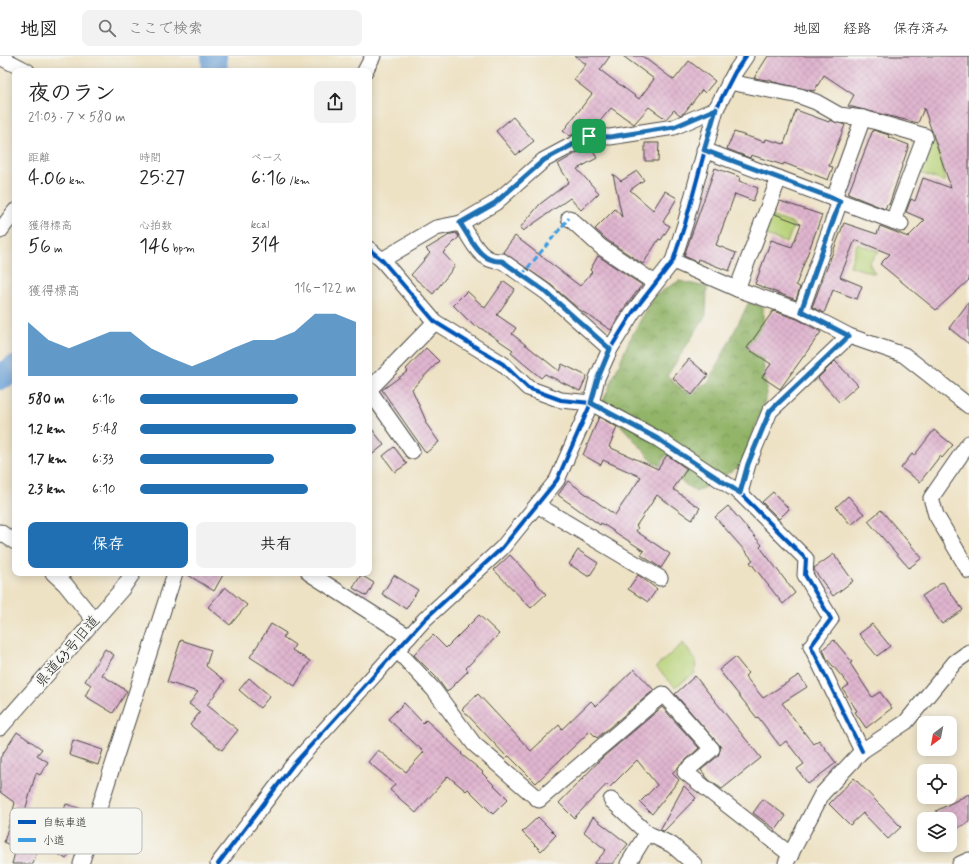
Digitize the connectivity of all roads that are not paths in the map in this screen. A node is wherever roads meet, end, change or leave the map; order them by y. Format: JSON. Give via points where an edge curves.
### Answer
{"nodes":[{"id":1,"x":373,"y":56,"type":"edge"},
{"id":2,"x":746,"y":56,"type":"edge"},
{"id":3,"x":6,"y":58,"type":"edge"},
{"id":4,"x":22,"y":68,"type":"edge"},
{"id":5,"x":367,"y":68,"type":"edge"},
{"id":6,"x":729,"y":82,"type":"junction"},
{"id":7,"x":716,"y":109,"type":"junction"},
{"id":8,"x":863,"y":118,"type":"junction"},
{"id":9,"x":704,"y":150,"type":"junction"},
{"id":10,"x":779,"y":178,"type":"junction"},
{"id":11,"x":837,"y":200,"type":"junction"},
{"id":12,"x":12,"y":215,"type":"edge"},
{"id":13,"x":569,"y":218,"type":"dead end"},
{"id":14,"x":460,"y":223,"type":"junction"},
{"id":15,"x":0,"y":231,"type":"edge"},
{"id":16,"x":372,"y":252,"type":"edge"},
{"id":17,"x":382,"y":260,"type":"junction"},
{"id":18,"x":672,"y":261,"type":"junction"},
{"id":19,"x":656,"y":283,"type":"junction"},
{"id":20,"x":736,"y":290,"type":"junction"},
{"id":21,"x":801,"y":311,"type":"junction"},
{"id":22,"x":435,"y":322,"type":"junction"},
{"id":23,"x":849,"y":336,"type":"junction"},
{"id":24,"x":610,"y":349,"type":"junction"},
{"id":25,"x":372,"y":387,"type":"edge"},
{"id":26,"x":372,"y":394,"type":"edge"},
{"id":27,"x":591,"y":403,"type":"junction"},
{"id":28,"x":969,"y":406,"type":"edge"},
{"id":29,"x":969,"y":442,"type":"edge"},
{"id":30,"x":412,"y":451,"type":"dead end"},
{"id":31,"x":740,"y":493,"type":"junction"},
{"id":32,"x":537,"y":505,"type":"junction"},
{"id":33,"x":0,"y":532,"type":"edge"},
{"id":34,"x":12,"y":540,"type":"edge"},
{"id":35,"x":969,"y":571,"type":"edge"},
{"id":36,"x":56,"y":576,"type":"edge"},
{"id":37,"x":131,"y":576,"type":"edge"},
{"id":38,"x":174,"y":576,"type":"edge"},
{"id":39,"x":314,"y":576,"type":"edge"},
{"id":40,"x":660,"y":578,"type":"dead end"},
{"id":41,"x":94,"y":620,"type":"junction"},
{"id":42,"x":409,"y":637,"type":"junction"},
{"id":43,"x":397,"y":650,"type":"junction"},
{"id":44,"x":969,"y":652,"type":"edge"},
{"id":45,"x":0,"y":728,"type":"edge"},
{"id":46,"x":862,"y":751,"type":"junction"},
{"id":47,"x":612,"y":800,"type":"dead end"},
{"id":48,"x":99,"y":808,"type":"edge"},
{"id":49,"x":647,"y":833,"type":"junction"},
{"id":50,"x":84,"y":854,"type":"edge"},
{"id":51,"x":788,"y":859,"type":"edge"},
{"id":52,"x":81,"y":864,"type":"edge"},
{"id":53,"x":218,"y":864,"type":"edge"},
{"id":54,"x":628,"y":864,"type":"edge"},
{"id":55,"x":694,"y":864,"type":"edge"}],
"edges":[{"from":1,"to":5,"type":"street"},
{"from":2,"to":6,"type":"street"},
{"from":3,"to":4,"type":"street"},
{"from":6,"to":7,"type":"street"},
{"from":6,"to":8,"type":"street","via":[[800,96],[839,115]]},
{"from":7,"to":9,"type":"street"},
{"from":7,"to":14,"type":"street","via":[[674,127],[610,137],[589,136],[544,160],[495,203]]},
{"from":8,"to":11,"type":"street"},
{"from":8,"to":11,"type":"street","via":[[925,136],[897,222]]},
{"from":9,"to":10,"type":"street"},
{"from":9,"to":18,"type":"street","via":[[685,224]]},
{"from":10,"to":11,"type":"street"},
{"from":10,"to":20,"type":"street"},
{"from":11,"to":21,"type":"street"},
{"from":12,"to":15,"type":"street"},
{"from":13,"to":19,"type":"street","via":[[601,247]]},
{"from":14,"to":17,"type":"street","via":[[436,228]]},
{"from":14,"to":24,"type":"street","via":[[481,255],[495,262],[502,261],[546,292]]},
{"from":16,"to":17,"type":"street"},
{"from":17,"to":22,"type":"street"},
{"from":18,"to":19,"type":"street"},
{"from":18,"to":20,"type":"street"},
{"from":19,"to":24,"type":"street","via":[[633,312]]},
{"from":20,"to":21,"type":"street"},
{"from":21,"to":23,"type":"street"},
{"from":22,"to":25,"type":"street"},
{"from":22,"to":27,"type":"street","via":[[503,364],[528,388],[561,400]]},
{"from":23,"to":28,"type":"street","via":[[904,355]]},
{"from":23,"to":31,"type":"street","via":[[770,411],[748,464]]},
{"from":24,"to":27,"type":"street"},
{"from":26,"to":30,"type":"street"},
{"from":27,"to":31,"type":"street","via":[[658,439]]},
{"from":27,"to":32,"type":"street","via":[[557,480]]},
{"from":29,"to":35,"type":"street","via":[[931,498],[936,515]]},
{"from":31,"to":46,"type":"street","via":[[806,559],[804,575],[831,619],[811,646]]},
{"from":32,"to":40,"type":"street"},
{"from":32,"to":42,"type":"street","via":[[502,548],[424,619]]},
{"from":33,"to":34,"type":"street"},
{"from":36,"to":41,"type":"street"},
{"from":37,"to":41,"type":"street","name":"県道63号旧道"},
{"from":38,"to":48,"type":"street"},
{"from":39,"to":42,"type":"street"},
{"from":41,"to":45,"type":"street","name":"県道63号旧道"},
{"from":42,"to":43,"type":"street"},
{"from":43,"to":51,"type":"street","via":[[434,690],[474,744],[539,800],[663,694],[712,749],[685,772]]},
{"from":43,"to":53,"type":"street","via":[[293,765]]},
{"from":44,"to":46,"type":"street","via":[[955,662],[906,722]]},
{"from":46,"to":51,"type":"street","via":[[822,794]]},
{"from":47,"to":49,"type":"street"},
{"from":49,"to":54,"type":"street"},
{"from":49,"to":55,"type":"street","via":[[672,845]]},
{"from":50,"to":52,"type":"street"}]}
